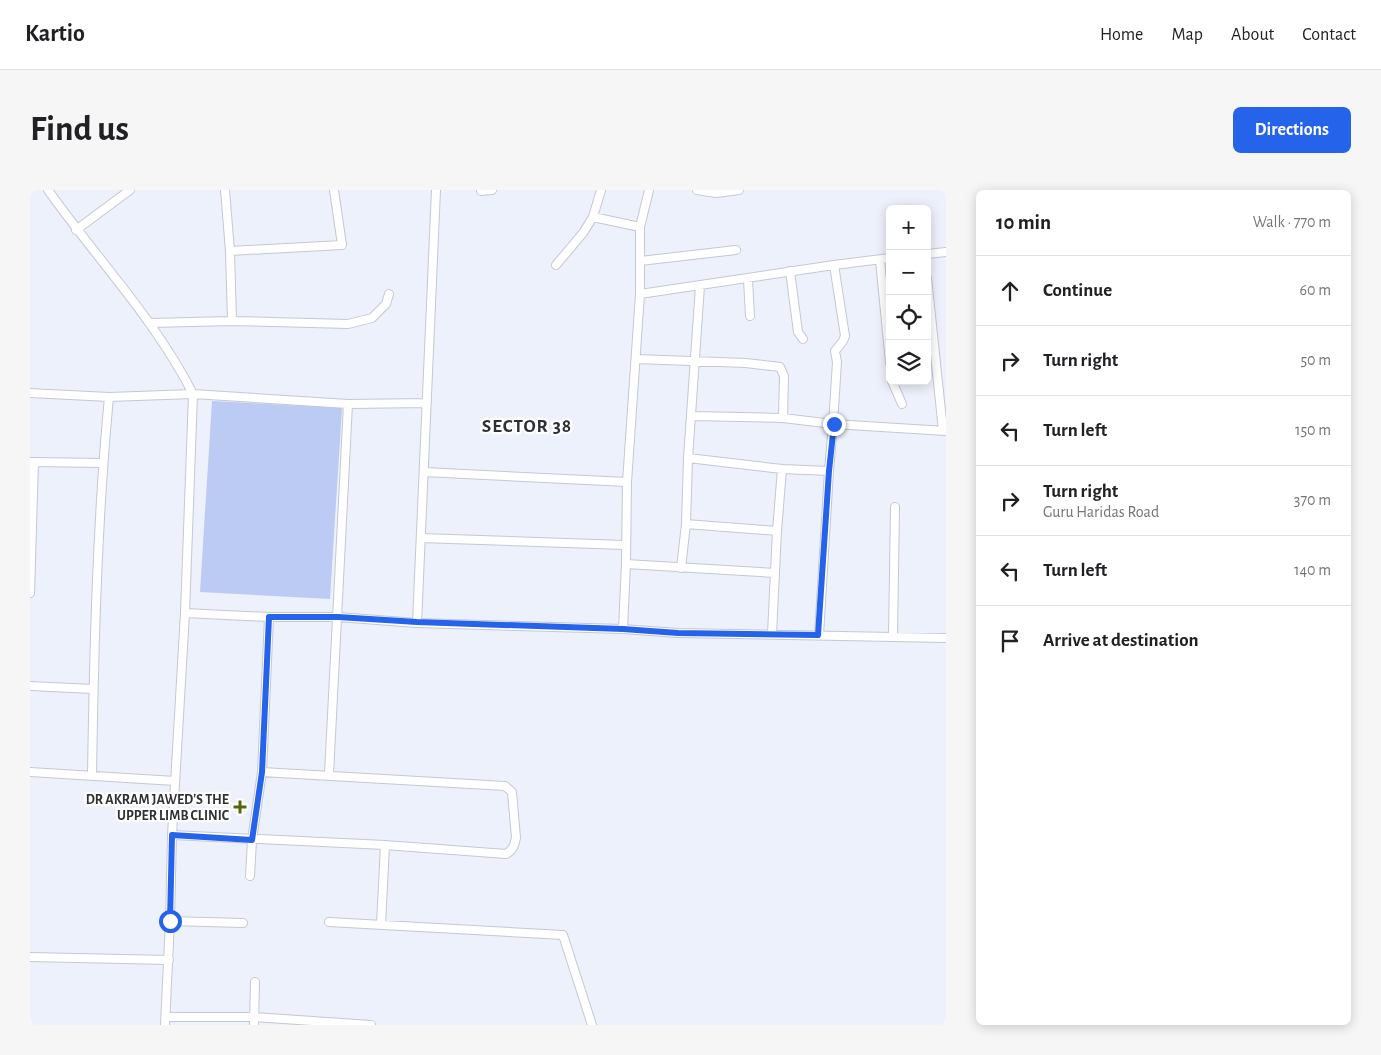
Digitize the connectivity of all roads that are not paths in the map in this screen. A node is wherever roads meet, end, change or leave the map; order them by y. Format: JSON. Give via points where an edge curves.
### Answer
{"nodes":[{"id":1,"x":48,"y":190,"type":"edge"},
{"id":2,"x":130,"y":190,"type":"edge"},
{"id":3,"x":225,"y":190,"type":"edge"},
{"id":4,"x":334,"y":190,"type":"edge"},
{"id":5,"x":436,"y":190,"type":"edge"},
{"id":6,"x":492,"y":190,"type":"edge"},
{"id":7,"x":601,"y":190,"type":"edge"},
{"id":8,"x":649,"y":190,"type":"edge"},
{"id":9,"x":697,"y":190,"type":"edge"},
{"id":10,"x":738,"y":190,"type":"edge"},
{"id":11,"x":481,"y":192,"type":"dead end"},
{"id":12,"x":593,"y":217,"type":"junction"},
{"id":13,"x":640,"y":227,"type":"junction"},
{"id":14,"x":76,"y":230,"type":"junction"},
{"id":15,"x":736,"y":250,"type":"dead end"},
{"id":16,"x":230,"y":251,"type":"junction"},
{"id":17,"x":946,"y":252,"type":"edge"},
{"id":18,"x":931,"y":254,"type":"edge"},
{"id":19,"x":886,"y":259,"type":"edge"},
{"id":20,"x":880,"y":260,"type":"junction"},
{"id":21,"x":640,"y":262,"type":"junction"},
{"id":22,"x":556,"y":265,"type":"dead end"},
{"id":23,"x":834,"y":265,"type":"junction"},
{"id":24,"x":790,"y":272,"type":"junction"},
{"id":25,"x":748,"y":279,"type":"junction"},
{"id":26,"x":700,"y":286,"type":"junction"},
{"id":27,"x":389,"y":294,"type":"dead end"},
{"id":28,"x":640,"y":294,"type":"junction"},
{"id":29,"x":929,"y":295,"type":"edge"},
{"id":30,"x":750,"y":316,"type":"dead end"},
{"id":31,"x":232,"y":321,"type":"junction"},
{"id":32,"x":150,"y":323,"type":"junction"},
{"id":33,"x":803,"y":339,"type":"dead end"},
{"id":34,"x":888,"y":340,"type":"edge"},
{"id":35,"x":636,"y":358,"type":"junction"},
{"id":36,"x":694,"y":361,"type":"junction"},
{"id":37,"x":894,"y":385,"type":"edge"},
{"id":38,"x":30,"y":393,"type":"edge"},
{"id":39,"x":193,"y":394,"type":"junction"},
{"id":40,"x":109,"y":397,"type":"junction"},
{"id":41,"x":427,"y":403,"type":"junction"},
{"id":42,"x":348,"y":404,"type":"junction"},
{"id":43,"x":902,"y":404,"type":"dead end"},
{"id":44,"x":691,"y":416,"type":"junction"},
{"id":45,"x":783,"y":418,"type":"junction"},
{"id":46,"x":834,"y":424,"type":"junction"},
{"id":47,"x":945,"y":431,"type":"edge"},
{"id":48,"x":688,"y":458,"type":"junction"},
{"id":49,"x":32,"y":462,"type":"edge"},
{"id":50,"x":103,"y":463,"type":"junction"},
{"id":51,"x":782,"y":469,"type":"junction"},
{"id":52,"x":829,"y":471,"type":"junction"},
{"id":53,"x":424,"y":472,"type":"junction"},
{"id":54,"x":627,"y":482,"type":"junction"},
{"id":55,"x":895,"y":508,"type":"dead end"},
{"id":56,"x":686,"y":524,"type":"junction"},
{"id":57,"x":777,"y":531,"type":"junction"},
{"id":58,"x":421,"y":538,"type":"junction"},
{"id":59,"x":626,"y":544,"type":"junction"},
{"id":60,"x":626,"y":564,"type":"junction"},
{"id":61,"x":681,"y":568,"type":"junction"},
{"id":62,"x":775,"y":573,"type":"junction"},
{"id":63,"x":30,"y":593,"type":"edge"},
{"id":64,"x":185,"y":613,"type":"junction"},
{"id":65,"x":269,"y":617,"type":"junction"},
{"id":66,"x":338,"y":617,"type":"junction"},
{"id":67,"x":417,"y":622,"type":"junction"},
{"id":68,"x":623,"y":629,"type":"junction"},
{"id":69,"x":772,"y":634,"type":"junction"},
{"id":70,"x":818,"y":635,"type":"junction"},
{"id":71,"x":893,"y":637,"type":"junction"},
{"id":72,"x":946,"y":638,"type":"edge"},
{"id":73,"x":30,"y":686,"type":"edge"},
{"id":74,"x":93,"y":689,"type":"junction"},
{"id":75,"x":30,"y":772,"type":"edge"},
{"id":76,"x":262,"y":772,"type":"junction"},
{"id":77,"x":329,"y":774,"type":"junction"},
{"id":78,"x":92,"y":775,"type":"junction"},
{"id":79,"x":175,"y":781,"type":"junction"},
{"id":80,"x":172,"y":835,"type":"junction"},
{"id":81,"x":252,"y":840,"type":"junction"},
{"id":82,"x":385,"y":845,"type":"junction"},
{"id":83,"x":250,"y":876,"type":"dead end"},
{"id":84,"x":170,"y":921,"type":"junction"},
{"id":85,"x":329,"y":922,"type":"dead end"},
{"id":86,"x":243,"y":923,"type":"dead end"},
{"id":87,"x":381,"y":925,"type":"junction"},
{"id":88,"x":30,"y":957,"type":"edge"},
{"id":89,"x":169,"y":960,"type":"junction"},
{"id":90,"x":255,"y":982,"type":"dead end"},
{"id":91,"x":165,"y":1021,"type":"edge"},
{"id":92,"x":254,"y":1021,"type":"edge"},
{"id":93,"x":372,"y":1025,"type":"edge"},
{"id":94,"x":592,"y":1025,"type":"edge"}],
"edges":[{"from":1,"to":14,"type":"street"},
{"from":2,"to":14,"type":"street"},
{"from":3,"to":16,"type":"street"},
{"from":4,"to":16,"type":"street","via":[[342,245]]},
{"from":5,"to":41,"type":"street"},
{"from":6,"to":11,"type":"street"},
{"from":7,"to":12,"type":"street"},
{"from":8,"to":13,"type":"street"},
{"from":9,"to":10,"type":"street","via":[[716,193]]},
{"from":12,"to":13,"type":"street"},
{"from":12,"to":22,"type":"street"},
{"from":13,"to":21,"type":"street"},
{"from":14,"to":32,"type":"street"},
{"from":15,"to":21,"type":"street"},
{"from":16,"to":31,"type":"street"},
{"from":17,"to":18,"type":"street"},
{"from":19,"to":20,"type":"street"},
{"from":20,"to":23,"type":"street"},
{"from":20,"to":34,"type":"street"},
{"from":21,"to":28,"type":"street"},
{"from":23,"to":24,"type":"street"},
{"from":23,"to":46,"type":"street","via":[[845,336],[835,352]]},
{"from":24,"to":25,"type":"street"},
{"from":24,"to":33,"type":"street","via":[[798,332]]},
{"from":25,"to":26,"type":"street"},
{"from":25,"to":30,"type":"street"},
{"from":26,"to":28,"type":"street"},
{"from":26,"to":36,"type":"street"},
{"from":27,"to":31,"type":"street","via":[[386,304],[372,318],[348,324]]},
{"from":28,"to":35,"type":"street"},
{"from":29,"to":47,"type":"street"},
{"from":31,"to":32,"type":"street"},
{"from":32,"to":39,"type":"street","via":[[179,366]]},
{"from":35,"to":36,"type":"street"},
{"from":35,"to":54,"type":"street"},
{"from":36,"to":44,"type":"street"},
{"from":36,"to":45,"type":"street","via":[[780,367],[784,376]]},
{"from":37,"to":43,"type":"street"},
{"from":38,"to":40,"type":"street"},
{"from":39,"to":40,"type":"street"},
{"from":39,"to":42,"type":"street"},
{"from":39,"to":64,"type":"street"},
{"from":40,"to":50,"type":"street"},
{"from":41,"to":42,"type":"street"},
{"from":41,"to":53,"type":"street"},
{"from":42,"to":66,"type":"street"},
{"from":44,"to":45,"type":"street"},
{"from":44,"to":48,"type":"street"},
{"from":45,"to":46,"type":"street"},
{"from":46,"to":47,"type":"street"},
{"from":46,"to":52,"type":"street"},
{"from":48,"to":51,"type":"street"},
{"from":48,"to":56,"type":"street"},
{"from":49,"to":50,"type":"street"},
{"from":49,"to":63,"type":"street"},
{"from":50,"to":74,"type":"street"},
{"from":51,"to":52,"type":"street"},
{"from":51,"to":57,"type":"street"},
{"from":52,"to":70,"type":"street"},
{"from":53,"to":54,"type":"street"},
{"from":53,"to":58,"type":"street"},
{"from":54,"to":59,"type":"street"},
{"from":55,"to":71,"type":"street"},
{"from":56,"to":57,"type":"street"},
{"from":56,"to":61,"type":"street"},
{"from":57,"to":62,"type":"street"},
{"from":58,"to":59,"type":"street"},
{"from":58,"to":67,"type":"street"},
{"from":59,"to":60,"type":"street"},
{"from":60,"to":61,"type":"street"},
{"from":60,"to":68,"type":"street"},
{"from":61,"to":62,"type":"street"},
{"from":62,"to":69,"type":"street"},
{"from":64,"to":65,"type":"street"},
{"from":64,"to":79,"type":"street"},
{"from":65,"to":66,"type":"street"},
{"from":65,"to":76,"type":"street"},
{"from":66,"to":67,"type":"street"},
{"from":66,"to":77,"type":"street"},
{"from":67,"to":68,"type":"street"},
{"from":68,"to":69,"type":"street"},
{"from":69,"to":70,"type":"street"},
{"from":70,"to":71,"type":"street"},
{"from":71,"to":72,"type":"street"},
{"from":73,"to":74,"type":"street"},
{"from":74,"to":78,"type":"street"},
{"from":75,"to":78,"type":"street"},
{"from":76,"to":77,"type":"street"},
{"from":76,"to":81,"type":"street"},
{"from":77,"to":82,"type":"street","via":[[505,786],[512,792],[516,838],[512,851],[506,854]]},
{"from":78,"to":79,"type":"street"},
{"from":79,"to":80,"type":"street"},
{"from":80,"to":81,"type":"street"},
{"from":80,"to":84,"type":"street"},
{"from":81,"to":82,"type":"street"},
{"from":81,"to":83,"type":"street"},
{"from":82,"to":87,"type":"street"},
{"from":84,"to":86,"type":"street"},
{"from":84,"to":89,"type":"street"},
{"from":85,"to":87,"type":"street"},
{"from":87,"to":94,"type":"street","via":[[563,935]]},
{"from":88,"to":89,"type":"street"},
{"from":89,"to":91,"type":"street"},
{"from":90,"to":92,"type":"street"},
{"from":91,"to":92,"type":"street"},
{"from":92,"to":93,"type":"street"}]}
